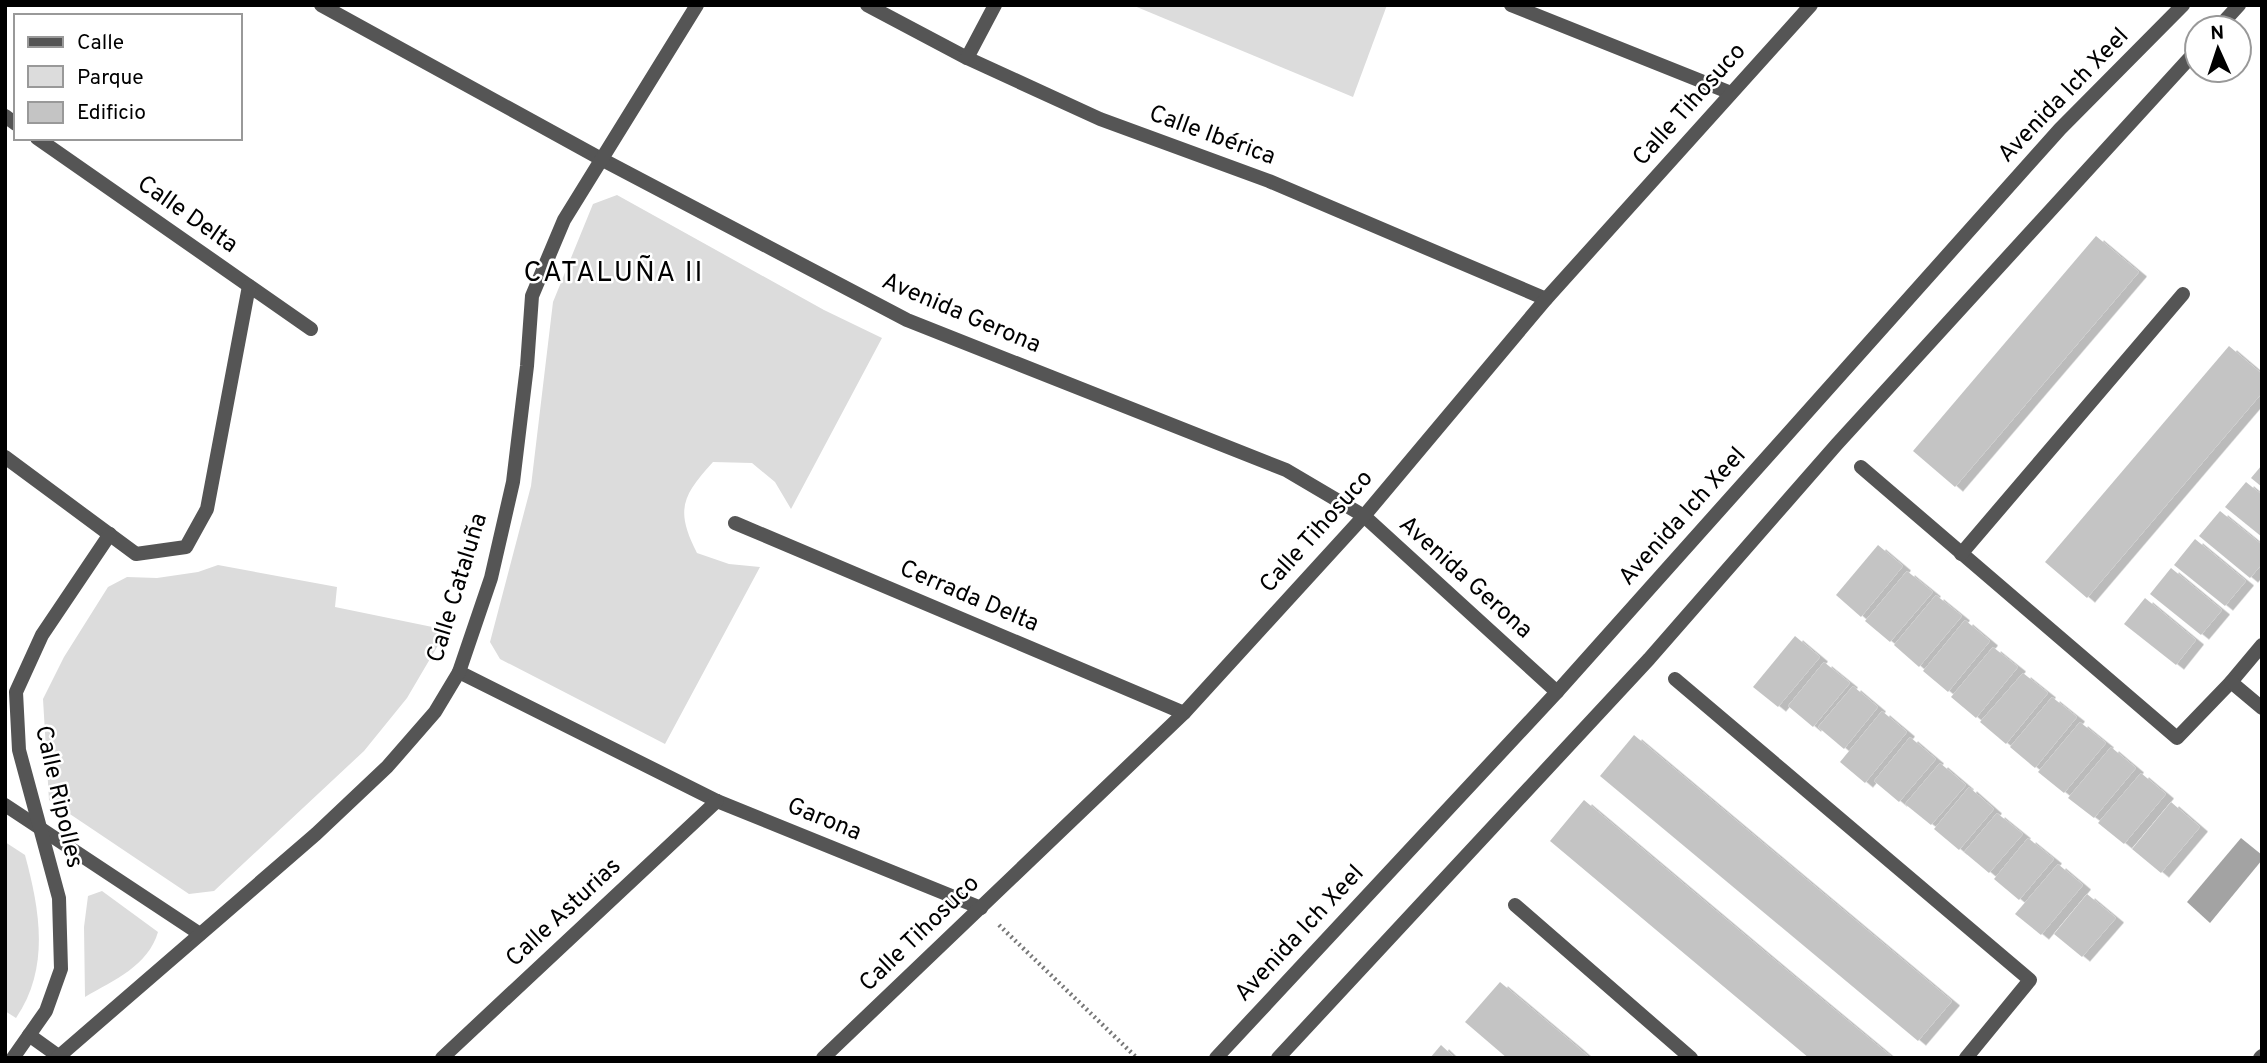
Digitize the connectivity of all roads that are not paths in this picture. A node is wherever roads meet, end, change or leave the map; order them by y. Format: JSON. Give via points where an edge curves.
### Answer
{"nodes":[{"id":1,"x":321,"y":5,"type":"edge"},
{"id":2,"x":697,"y":5,"type":"edge"},
{"id":3,"x":867,"y":5,"type":"edge"},
{"id":4,"x":995,"y":5,"type":"edge"},
{"id":5,"x":1511,"y":5,"type":"edge"},
{"id":6,"x":1811,"y":5,"type":"edge"},
{"id":7,"x":2183,"y":5,"type":"edge"},
{"id":8,"x":967,"y":58,"type":"junction"},
{"id":9,"x":2183,"y":65,"type":"edge"},
{"id":10,"x":1731,"y":93,"type":"junction"},
{"id":11,"x":40,"y":140,"type":"edge"},
{"id":12,"x":603,"y":160,"type":"junction"},
{"id":13,"x":249,"y":286,"type":"junction"},
{"id":14,"x":2183,"y":295,"type":"dead end"},
{"id":15,"x":1546,"y":299,"type":"junction"},
{"id":16,"x":311,"y":329,"type":"dead end"},
{"id":17,"x":5,"y":457,"type":"edge"},
{"id":18,"x":1861,"y":467,"type":"dead end"},
{"id":19,"x":1363,"y":516,"type":"junction"},
{"id":20,"x":735,"y":523,"type":"dead end"},
{"id":21,"x":110,"y":534,"type":"junction"},
{"id":22,"x":1961,"y":554,"type":"junction"},
{"id":23,"x":2262,"y":645,"type":"edge"},
{"id":24,"x":459,"y":672,"type":"junction"},
{"id":25,"x":1675,"y":679,"type":"dead end"},
{"id":26,"x":2231,"y":682,"type":"junction"},
{"id":27,"x":1557,"y":692,"type":"junction"},
{"id":28,"x":2262,"y":708,"type":"edge"},
{"id":29,"x":1184,"y":713,"type":"junction"},
{"id":30,"x":718,"y":801,"type":"junction"},
{"id":31,"x":5,"y":805,"type":"edge"},
{"id":32,"x":38,"y":827,"type":"junction"},
{"id":33,"x":1515,"y":905,"type":"dead end"},
{"id":34,"x":981,"y":908,"type":"junction"},
{"id":35,"x":200,"y":934,"type":"junction"},
{"id":36,"x":29,"y":1035,"type":"junction"},
{"id":37,"x":59,"y":1057,"type":"edge"},
{"id":38,"x":13,"y":1058,"type":"edge"},
{"id":39,"x":442,"y":1058,"type":"edge"},
{"id":40,"x":823,"y":1058,"type":"edge"},
{"id":41,"x":1216,"y":1058,"type":"edge"},
{"id":42,"x":1278,"y":1058,"type":"edge"},
{"id":43,"x":1691,"y":1058,"type":"edge"},
{"id":44,"x":1966,"y":1058,"type":"edge"}],
"edges":[{"from":1,"to":12,"type":"street","name":"Avenida Gerona"},
{"from":2,"to":12,"type":"street","name":"Calle Cataluña"},
{"from":3,"to":8,"type":"street","name":"Calle Ibérica"},
{"from":4,"to":8,"type":"street"},
{"from":5,"to":10,"type":"street"},
{"from":6,"to":10,"type":"street","name":"Calle Tihosuco"},
{"from":7,"to":27,"type":"street","name":"Avenida Ich Xeel","via":[[2060,129]]},
{"from":8,"to":15,"type":"street","name":"Calle Ibérica","via":[[1100,119],[1269,181]]},
{"from":9,"to":42,"type":"street","via":[[1837,444],[1649,659]]},
{"from":10,"to":15,"type":"street","name":"Calle Tihosuco"},
{"from":11,"to":13,"type":"street","name":"Calle Delta"},
{"from":12,"to":19,"type":"street","name":"Avenida Gerona","via":[[906,320],[1286,470]]},
{"from":12,"to":24,"type":"street","name":"Calle Cataluña","via":[[564,220],[532,296],[513,482],[491,578]]},
{"from":13,"to":16,"type":"street","name":"Calle Delta"},
{"from":13,"to":21,"type":"street","via":[[207,509],[186,547],[136,554]]},
{"from":14,"to":22,"type":"street"},
{"from":15,"to":19,"type":"street","name":"Calle Tihosuco"},
{"from":17,"to":21,"type":"street"},
{"from":18,"to":22,"type":"street"},
{"from":19,"to":27,"type":"street","name":"Avenida Gerona"},
{"from":19,"to":29,"type":"street","name":"Calle Tihosuco"},
{"from":20,"to":29,"type":"street","name":"Cerrada Delta"},
{"from":21,"to":32,"type":"street","name":"Calle Ripolles","via":[[42,635],[16,692],[19,750]]},
{"from":22,"to":26,"type":"street","via":[[2177,738]]},
{"from":23,"to":26,"type":"street"},
{"from":24,"to":30,"type":"street","name":"Garona"},
{"from":24,"to":35,"type":"street","name":"Calle Cataluña","via":[[435,712],[387,766]]},
{"from":25,"to":44,"type":"street","via":[[2030,980]]},
{"from":26,"to":28,"type":"street"},
{"from":27,"to":41,"type":"street","name":"Avenida Ich Xeel"},
{"from":29,"to":34,"type":"street","name":"Calle Tihosuco"},
{"from":30,"to":34,"type":"street","name":"Garona"},
{"from":30,"to":39,"type":"street","name":"Calle Asturias"},
{"from":31,"to":32,"type":"street"},
{"from":32,"to":35,"type":"street"},
{"from":32,"to":36,"type":"street","name":"Calle Ripolles","via":[[59,898],[61,969],[46,1011]]},
{"from":33,"to":43,"type":"street"},
{"from":34,"to":40,"type":"street","name":"Calle Tihosuco"},
{"from":35,"to":37,"type":"street","name":"Calle Cataluña"},
{"from":36,"to":37,"type":"street"},
{"from":36,"to":38,"type":"street","name":"Calle Ripolles"}]}
